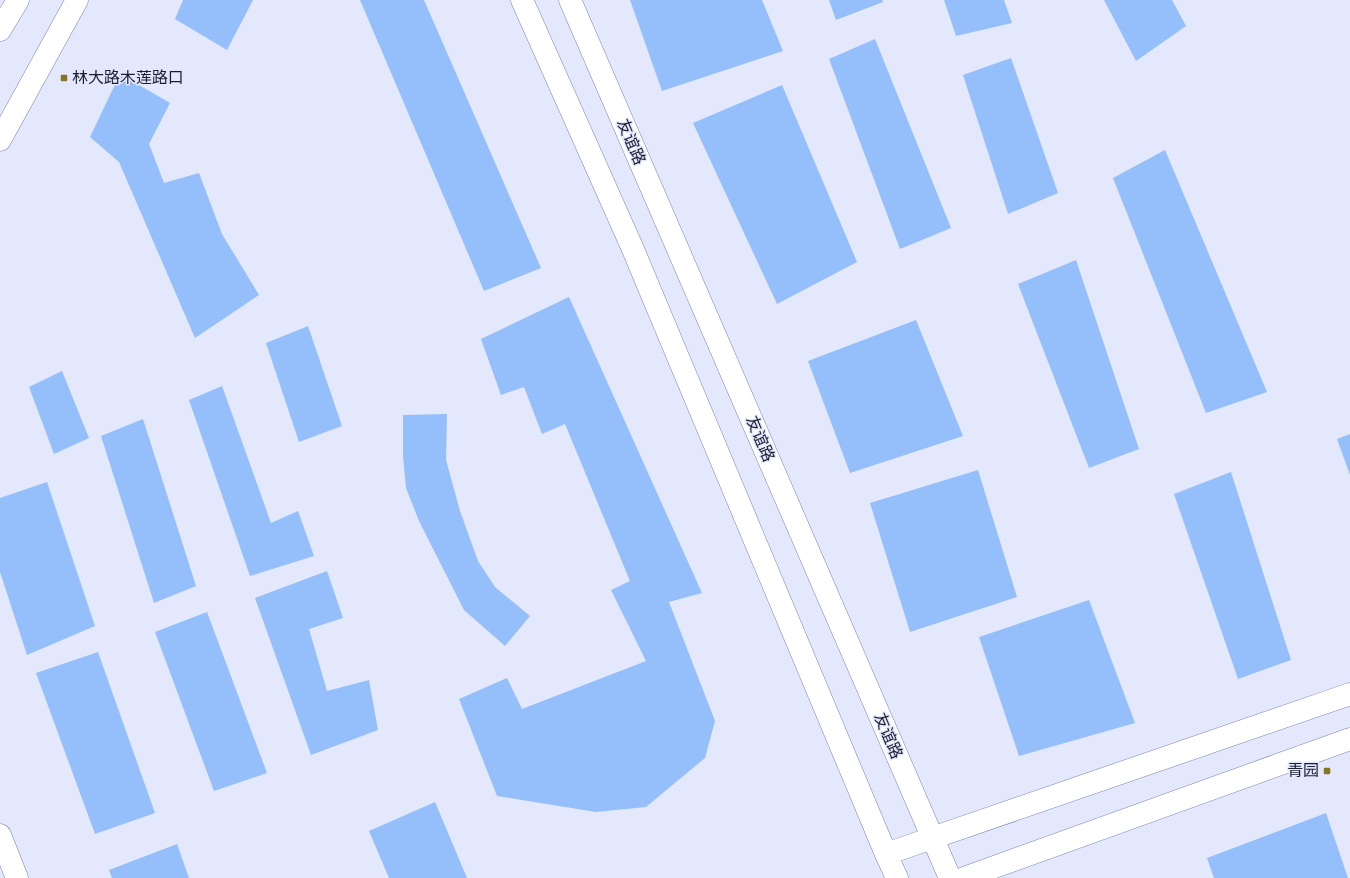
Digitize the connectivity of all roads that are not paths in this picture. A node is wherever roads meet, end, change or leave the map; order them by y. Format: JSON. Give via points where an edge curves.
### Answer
{"nodes":[{"id":1,"x":18,"y":0,"type":"edge"},
{"id":2,"x":77,"y":0,"type":"edge"},
{"id":3,"x":522,"y":0,"type":"edge"},
{"id":4,"x":570,"y":0,"type":"edge"},
{"id":5,"x":0,"y":30,"type":"edge"},
{"id":6,"x":0,"y":140,"type":"edge"},
{"id":7,"x":1350,"y":694,"type":"edge"},
{"id":8,"x":1350,"y":739,"type":"edge"},
{"id":9,"x":0,"y":835,"type":"edge"},
{"id":10,"x":932,"y":838,"type":"junction"},
{"id":11,"x":886,"y":854,"type":"junction"},
{"id":12,"x":17,"y":878,"type":"edge"},
{"id":13,"x":897,"y":878,"type":"edge"},
{"id":14,"x":950,"y":878,"type":"edge"},
{"id":15,"x":964,"y":878,"type":"edge"}],
"edges":[{"from":1,"to":5,"type":"main road"},
{"from":2,"to":6,"type":"main road"},
{"from":3,"to":11,"type":"main road","via":[[632,247]]},
{"from":4,"to":10,"type":"main road","name":"友谊路"},
{"from":7,"to":10,"type":"main road"},
{"from":8,"to":15,"type":"main road"},
{"from":9,"to":12,"type":"main road"},
{"from":10,"to":11,"type":"main road"},
{"from":10,"to":14,"type":"main road","name":"友谊路"},
{"from":11,"to":13,"type":"main road"}]}
